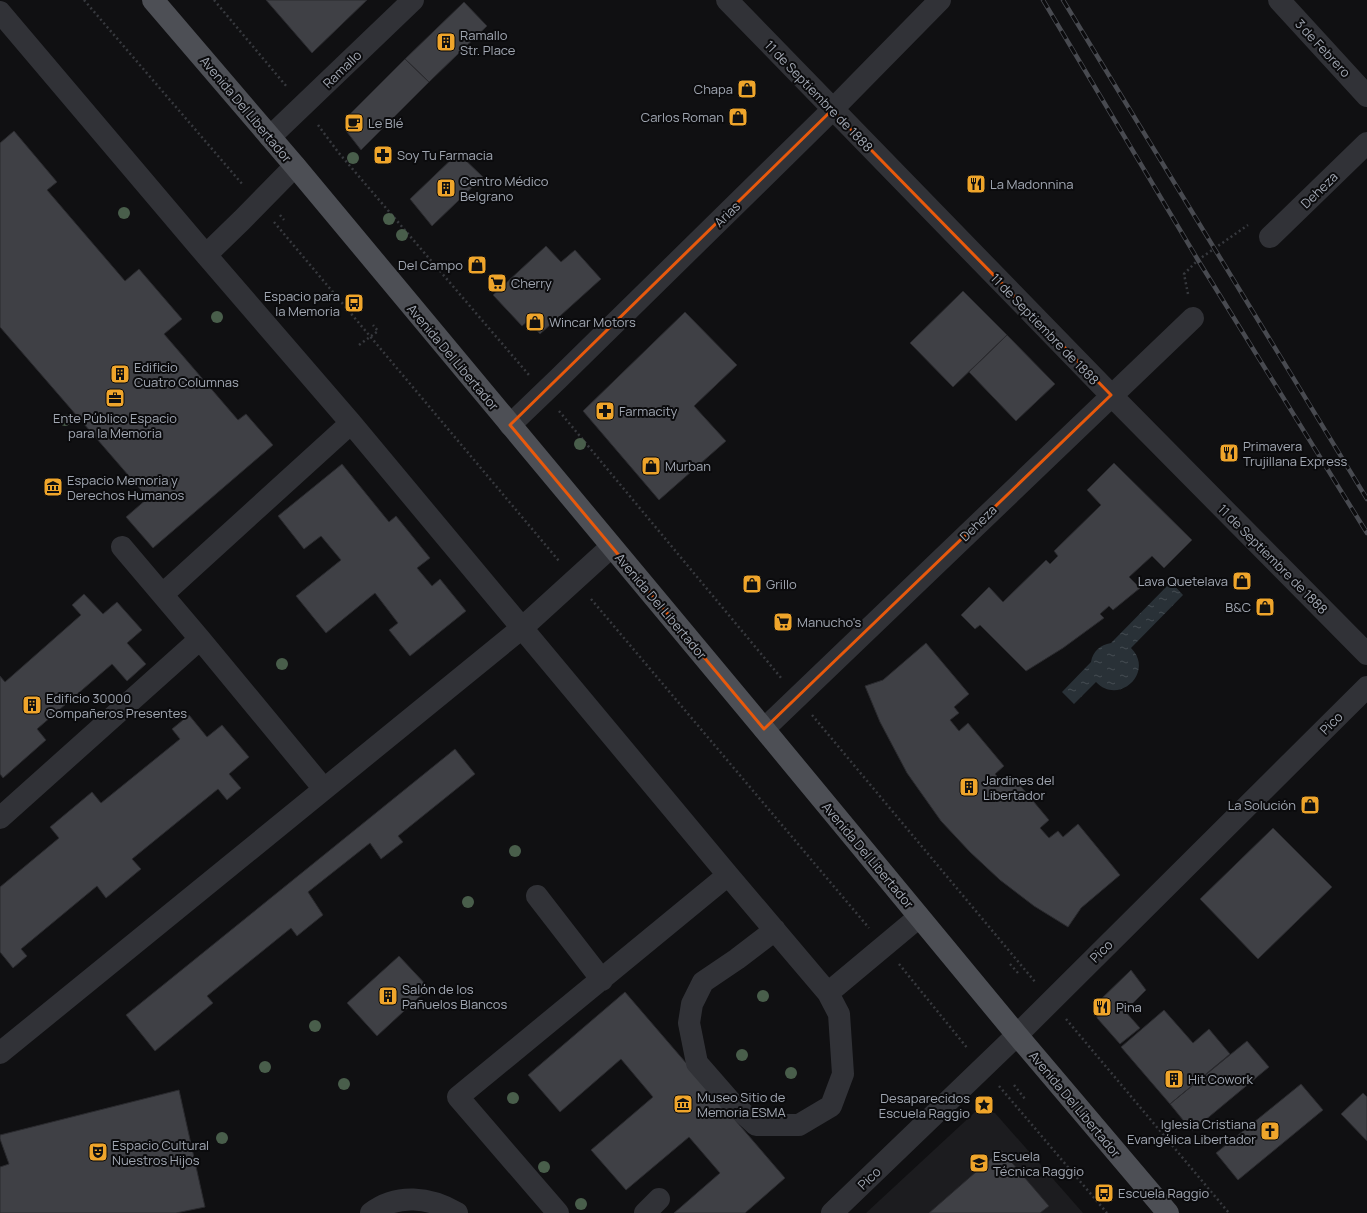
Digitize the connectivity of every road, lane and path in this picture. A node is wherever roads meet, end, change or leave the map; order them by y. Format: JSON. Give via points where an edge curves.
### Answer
{"nodes":[{"id":1,"x":84,"y":0,"type":"edge"},
{"id":2,"x":153,"y":0,"type":"edge"},
{"id":3,"x":214,"y":0,"type":"edge"},
{"id":4,"x":413,"y":0,"type":"edge"},
{"id":5,"x":726,"y":0,"type":"edge"},
{"id":6,"x":940,"y":0,"type":"edge"},
{"id":7,"x":1279,"y":0,"type":"edge"},
{"id":8,"x":0,"y":12,"type":"edge"},
{"id":9,"x":1367,"y":96,"type":"edge"},
{"id":10,"x":304,"y":106,"type":"junction"},
{"id":11,"x":832,"y":110,"type":"junction"},
{"id":12,"x":270,"y":137,"type":"junction"},
{"id":13,"x":1367,"y":143,"type":"edge"},
{"id":14,"x":294,"y":166,"type":"junction"},
{"id":15,"x":258,"y":203,"type":"junction"},
{"id":16,"x":1270,"y":237,"type":"joint"},
{"id":17,"x":206,"y":255,"type":"junction"},
{"id":18,"x":1193,"y":318,"type":"joint"},
{"id":19,"x":373,"y":325,"type":"dead end"},
{"id":20,"x":370,"y":337,"type":"junction"},
{"id":21,"x":358,"y":345,"type":"dead end"},
{"id":22,"x":544,"y":393,"type":"junction"},
{"id":23,"x":1111,"y":396,"type":"junction"},
{"id":24,"x":351,"y":422,"type":"junction"},
{"id":25,"x":510,"y":425,"type":"junction"},
{"id":26,"x":122,"y":547,"type":"dead end"},
{"id":27,"x":612,"y":547,"type":"junction"},
{"id":28,"x":575,"y":580,"type":"junction"},
{"id":29,"x":163,"y":594,"type":"junction"},
{"id":30,"x":522,"y":628,"type":"junction"},
{"id":31,"x":200,"y":639,"type":"junction"},
{"id":32,"x":1367,"y":654,"type":"edge"},
{"id":33,"x":1367,"y":687,"type":"edge"},
{"id":34,"x":797,"y":697,"type":"junction"},
{"id":35,"x":764,"y":729,"type":"junction"},
{"id":36,"x":324,"y":789,"type":"junction"},
{"id":37,"x":0,"y":818,"type":"edge"},
{"id":38,"x":728,"y":875,"type":"junction"},
{"id":39,"x":537,"y":896,"type":"dead end"},
{"id":40,"x":919,"y":917,"type":"junction"},
{"id":41,"x":775,"y":930,"type":"junction"},
{"id":42,"x":885,"y":946,"type":"junction"},
{"id":43,"x":1010,"y":964,"type":"dead end"},
{"id":44,"x":1018,"y":973,"type":"dead end"},
{"id":45,"x":602,"y":980,"type":"junction"},
{"id":46,"x":828,"y":993,"type":"junction"},
{"id":47,"x":1051,"y":1000,"type":"junction"},
{"id":48,"x":1017,"y":1035,"type":"junction"},
{"id":49,"x":0,"y":1053,"type":"edge"},
{"id":50,"x":983,"y":1068,"type":"junction"},
{"id":51,"x":1014,"y":1085,"type":"dead end"},
{"id":52,"x":1025,"y":1099,"type":"dead end"},
{"id":53,"x":371,"y":1213,"type":"edge"},
{"id":54,"x":457,"y":1213,"type":"edge"},
{"id":55,"x":558,"y":1213,"type":"edge"},
{"id":56,"x":832,"y":1213,"type":"edge"},
{"id":57,"x":1107,"y":1213,"type":"edge"},
{"id":58,"x":1168,"y":1213,"type":"edge"},
{"id":59,"x":1228,"y":1213,"type":"edge"}],
"edges":[{"from":1,"to":15,"type":"path"},
{"from":2,"to":12,"type":"main road","name":"Avenida Del Libertador"},
{"from":3,"to":10,"type":"path"},
{"from":4,"to":10,"type":"street","name":"Ramallo"},
{"from":5,"to":11,"type":"street","name":"11 de Septiembre de 1888"},
{"from":6,"to":11,"type":"street","name":"Arias"},
{"from":7,"to":9,"type":"street","name":"3 de Febrero"},
{"from":8,"to":17,"type":"street"},
{"from":10,"to":12,"type":"street","name":"Ramallo"},
{"from":10,"to":22,"type":"path","via":[[338,152]]},
{"from":11,"to":22,"type":"street","name":"Arias"},
{"from":11,"to":23,"type":"street","name":"11 de Septiembre de 1888"},
{"from":12,"to":14,"type":"main road","name":"Avenida Del Libertador"},
{"from":13,"to":16,"type":"street","name":"Deheza"},
{"from":14,"to":15,"type":"street"},
{"from":14,"to":25,"type":"main road","name":"Avenida Del Libertador"},
{"from":15,"to":17,"type":"street"},
{"from":15,"to":20,"type":"path"},
{"from":16,"to":18,"type":"path","via":[[1257,218],[1198,260],[1184,274]]},
{"from":17,"to":24,"type":"street"},
{"from":18,"to":23,"type":"street","name":"Deheza"},
{"from":19,"to":20,"type":"path","via":[[378,331]]},
{"from":20,"to":21,"type":"path"},
{"from":20,"to":28,"type":"path"},
{"from":22,"to":25,"type":"street","name":"Arias"},
{"from":22,"to":34,"type":"path"},
{"from":23,"to":32,"type":"street","name":"11 de Septiembre de 1888"},
{"from":23,"to":34,"type":"street","name":"Deheza"},
{"from":24,"to":29,"type":"street"},
{"from":24,"to":30,"type":"street"},
{"from":25,"to":27,"type":"main road","name":"Avenida Del Libertador"},
{"from":26,"to":29,"type":"street"},
{"from":27,"to":28,"type":"street"},
{"from":27,"to":35,"type":"main road","name":"Avenida Del Libertador"},
{"from":28,"to":30,"type":"street"},
{"from":28,"to":42,"type":"path"},
{"from":29,"to":31,"type":"street"},
{"from":30,"to":36,"type":"street"},
{"from":30,"to":38,"type":"street"},
{"from":31,"to":36,"type":"street"},
{"from":31,"to":37,"type":"street"},
{"from":33,"to":47,"type":"street","name":"Pico"},
{"from":34,"to":35,"type":"street","name":"Deheza"},
{"from":34,"to":47,"type":"path"},
{"from":35,"to":40,"type":"main road","name":"Avenida Del Libertador"},
{"from":36,"to":49,"type":"street"},
{"from":38,"to":41,"type":"street"},
{"from":38,"to":45,"type":"street"},
{"from":39,"to":45,"type":"street"},
{"from":40,"to":42,"type":"street"},
{"from":40,"to":48,"type":"main road","name":"Avenida Del Libertador"},
{"from":41,"to":46,"type":"street"},
{"from":41,"to":46,"type":"street","via":[[703,982],[692,1004],[689,1023],[697,1063],[731,1102],[756,1125],[799,1125],[831,1106],[843,1074],[840,1014]]},
{"from":42,"to":46,"type":"street"},
{"from":42,"to":50,"type":"path"},
{"from":43,"to":44,"type":"path"},
{"from":45,"to":55,"type":"street","via":[[458,1097]]},
{"from":47,"to":48,"type":"street","name":"Pico"},
{"from":47,"to":59,"type":"path"},
{"from":48,"to":50,"type":"street","name":"Pico"},
{"from":48,"to":58,"type":"main road","name":"Avenida Del Libertador"},
{"from":50,"to":56,"type":"street","name":"Pico"},
{"from":50,"to":57,"type":"path"},
{"from":51,"to":52,"type":"path"},
{"from":53,"to":54,"type":"street","via":[[378,1207],[405,1199],[425,1200]]}]}
